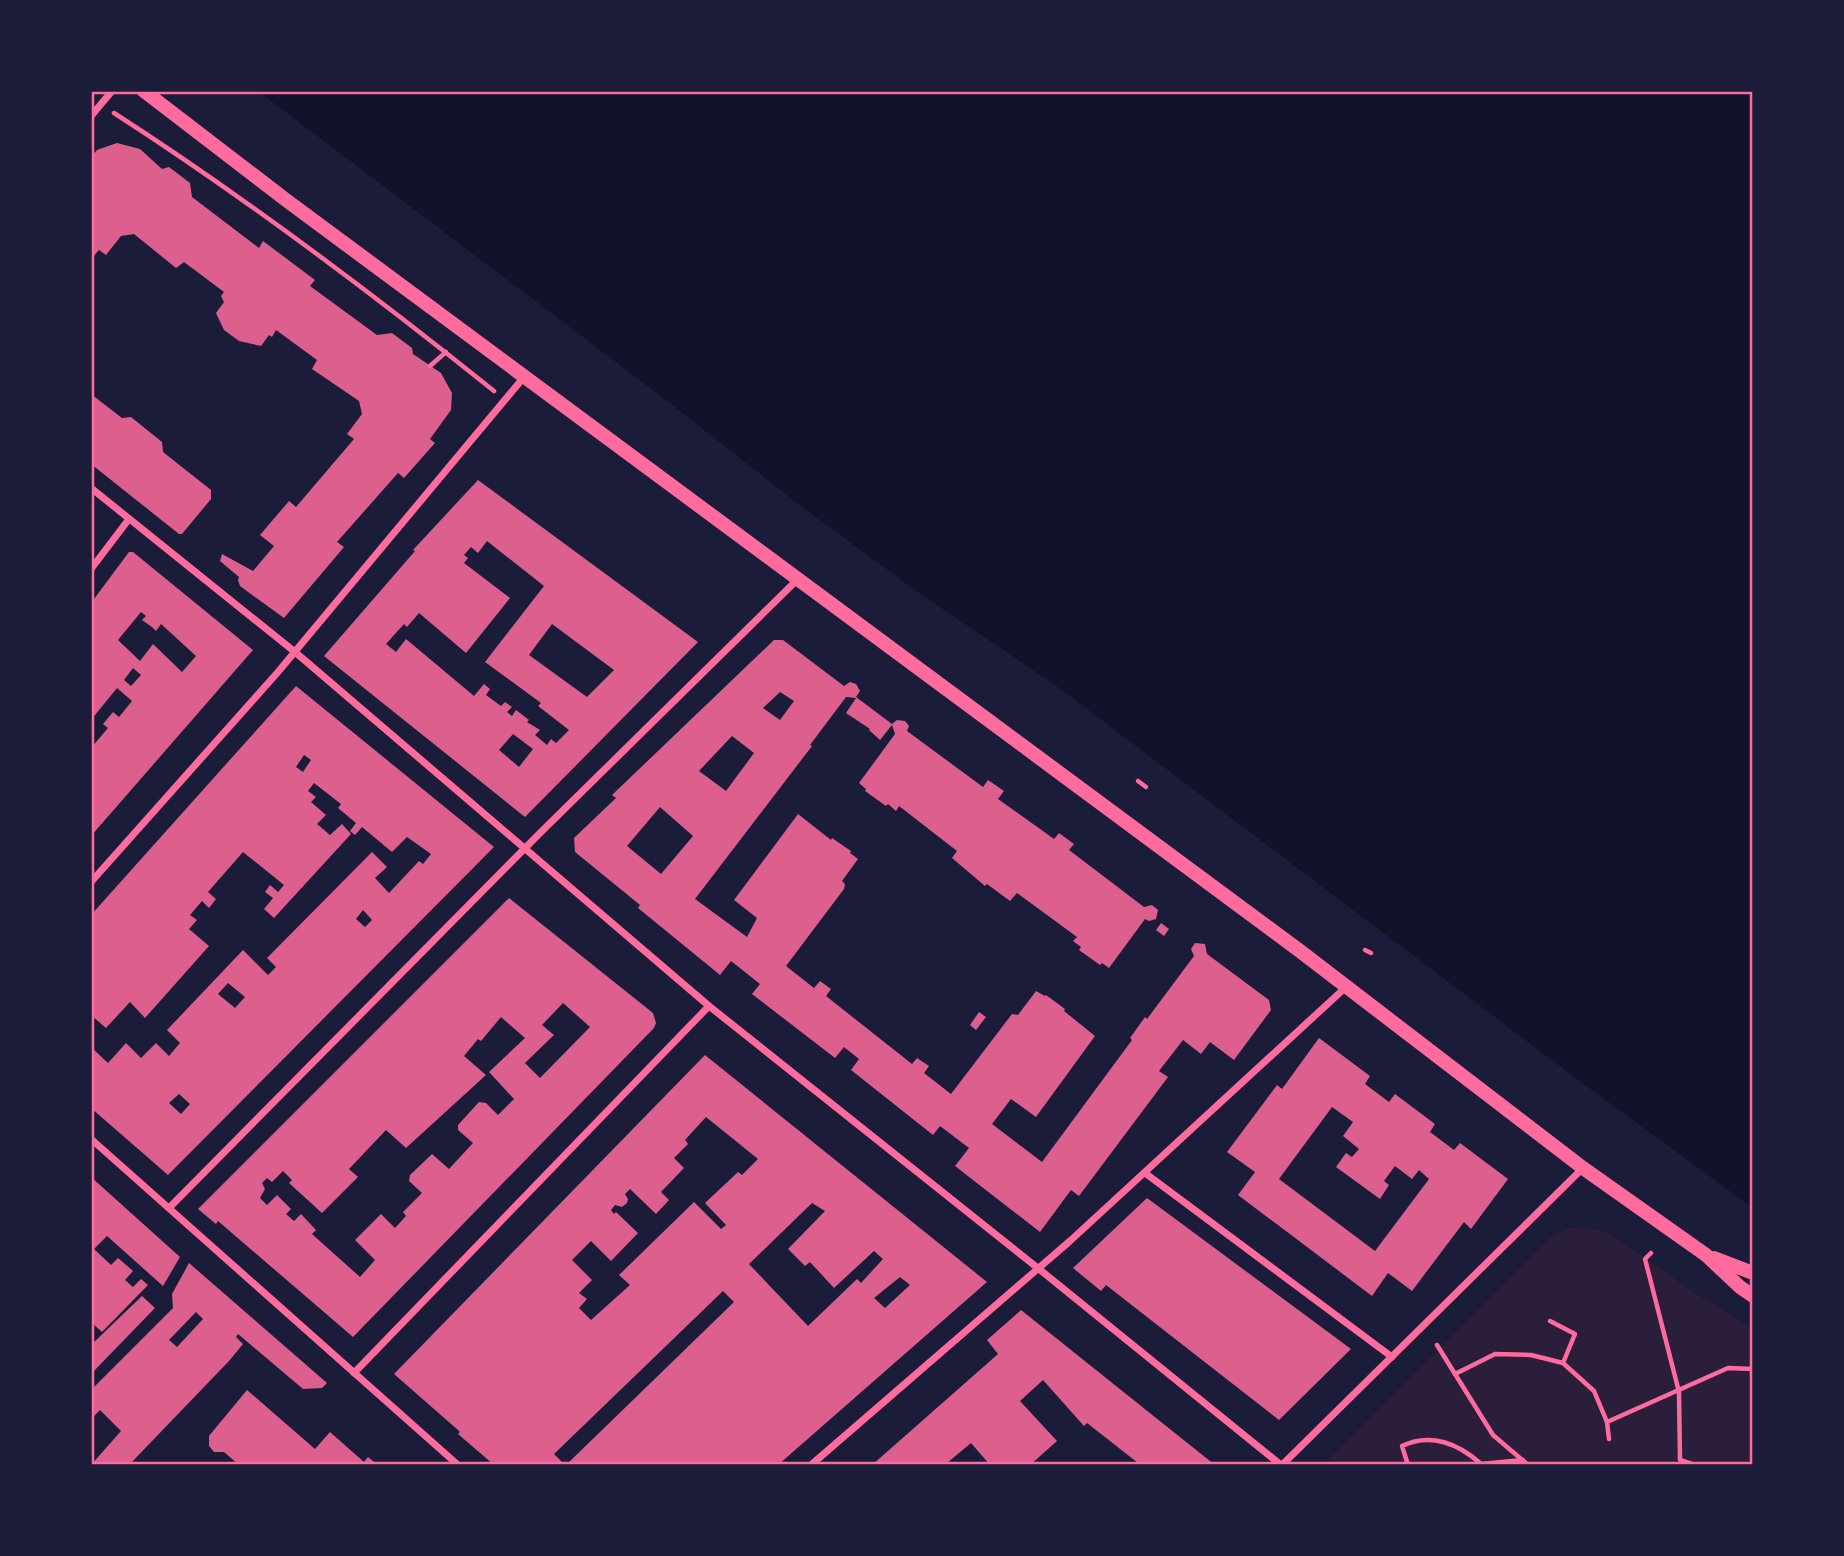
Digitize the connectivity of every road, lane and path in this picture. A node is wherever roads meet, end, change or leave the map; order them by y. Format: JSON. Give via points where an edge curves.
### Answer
{"nodes":[{"id":1,"x":112,"y":91,"type":"edge"},
{"id":2,"x":144,"y":91,"type":"edge"},
{"id":3,"x":101,"y":104,"type":"junction"},
{"id":4,"x":91,"y":116,"type":"edge"},
{"id":5,"x":446,"y":352,"type":"junction"},
{"id":6,"x":430,"y":366,"type":"dead end"},
{"id":7,"x":524,"y":377,"type":"junction"},
{"id":8,"x":504,"y":399,"type":"junction"},
{"id":9,"x":91,"y":488,"type":"edge"},
{"id":10,"x":129,"y":519,"type":"junction"},
{"id":11,"x":91,"y":569,"type":"edge"},
{"id":12,"x":797,"y":580,"type":"junction"},
{"id":13,"x":295,"y":652,"type":"junction"},
{"id":14,"x":1138,"y":781,"type":"dead end"},
{"id":15,"x":1146,"y":787,"type":"dead end"},
{"id":16,"x":524,"y":850,"type":"junction"},
{"id":17,"x":91,"y":882,"type":"edge"},
{"id":18,"x":1346,"y":987,"type":"junction"},
{"id":19,"x":709,"y":1006,"type":"junction"},
{"id":20,"x":91,"y":1139,"type":"edge"},
{"id":21,"x":1583,"y":1168,"type":"junction"},
{"id":22,"x":1145,"y":1173,"type":"junction"},
{"id":23,"x":170,"y":1207,"type":"junction"},
{"id":24,"x":1651,"y":1253,"type":"dead end"},
{"id":25,"x":1706,"y":1255,"type":"junction"},
{"id":26,"x":1039,"y":1269,"type":"junction"},
{"id":27,"x":1753,"y":1273,"type":"edge"},
{"id":28,"x":1753,"y":1296,"type":"edge"},
{"id":29,"x":1550,"y":1321,"type":"dead end"},
{"id":30,"x":1437,"y":1345,"type":"dead end"},
{"id":31,"x":1392,"y":1357,"type":"junction"},
{"id":32,"x":1563,"y":1363,"type":"junction"},
{"id":33,"x":1753,"y":1368,"type":"edge"},
{"id":34,"x":354,"y":1373,"type":"junction"},
{"id":35,"x":1455,"y":1374,"type":"junction"},
{"id":36,"x":1679,"y":1392,"type":"junction"},
{"id":37,"x":1607,"y":1422,"type":"junction"},
{"id":38,"x":1609,"y":1439,"type":"dead end"},
{"id":39,"x":1522,"y":1460,"type":"junction"},
{"id":40,"x":1679,"y":1462,"type":"edge"},
{"id":41,"x":1481,"y":1464,"type":"edge"},
{"id":42,"x":458,"y":1465,"type":"edge"},
{"id":43,"x":811,"y":1465,"type":"edge"},
{"id":44,"x":1281,"y":1465,"type":"edge"},
{"id":45,"x":1408,"y":1465,"type":"edge"},
{"id":46,"x":1528,"y":1465,"type":"edge"},
{"id":47,"x":1695,"y":1465,"type":"edge"}],
"edges":[{"from":1,"to":3,"type":"street"},
{"from":2,"to":7,"type":"main road"},
{"from":3,"to":4,"type":"street"},
{"from":3,"to":5,"type":"path"},
{"from":5,"to":6,"type":"path"},
{"from":5,"to":8,"type":"path"},
{"from":7,"to":8,"type":"street"},
{"from":7,"to":12,"type":"main road"},
{"from":8,"to":13,"type":"street"},
{"from":9,"to":10,"type":"street"},
{"from":10,"to":11,"type":"street"},
{"from":10,"to":13,"type":"street"},
{"from":12,"to":16,"type":"street"},
{"from":12,"to":18,"type":"main road"},
{"from":13,"to":16,"type":"street"},
{"from":13,"to":17,"type":"street"},
{"from":14,"to":15,"type":"path"},
{"from":16,"to":19,"type":"street"},
{"from":16,"to":23,"type":"street"},
{"from":18,"to":21,"type":"main road"},
{"from":18,"to":22,"type":"street"},
{"from":19,"to":26,"type":"street"},
{"from":19,"to":34,"type":"street"},
{"from":20,"to":23,"type":"street"},
{"from":21,"to":25,"type":"main road"},
{"from":21,"to":31,"type":"street"},
{"from":22,"to":26,"type":"street"},
{"from":22,"to":31,"type":"street"},
{"from":23,"to":34,"type":"street"},
{"from":24,"to":36,"type":"path","via":[[1645,1259]]},
{"from":25,"to":27,"type":"main road"},
{"from":25,"to":28,"type":"main road"},
{"from":26,"to":43,"type":"street"},
{"from":26,"to":44,"type":"street"},
{"from":29,"to":32,"type":"path","via":[[1575,1334]]},
{"from":30,"to":35,"type":"path"},
{"from":31,"to":44,"type":"street"},
{"from":32,"to":35,"type":"path","via":[[1531,1355],[1495,1354]]},
{"from":32,"to":37,"type":"path","via":[[1594,1391]]},
{"from":33,"to":36,"type":"path","via":[[1728,1368]]},
{"from":34,"to":42,"type":"street"},
{"from":35,"to":39,"type":"path","via":[[1493,1435]]},
{"from":36,"to":37,"type":"path"},
{"from":36,"to":40,"type":"path"},
{"from":37,"to":38,"type":"path"},
{"from":39,"to":41,"type":"path"},
{"from":39,"to":46,"type":"path"},
{"from":40,"to":47,"type":"path"},
{"from":41,"to":45,"type":"path","via":[[1465,1449],[1416,1439],[1402,1446]]}]}
